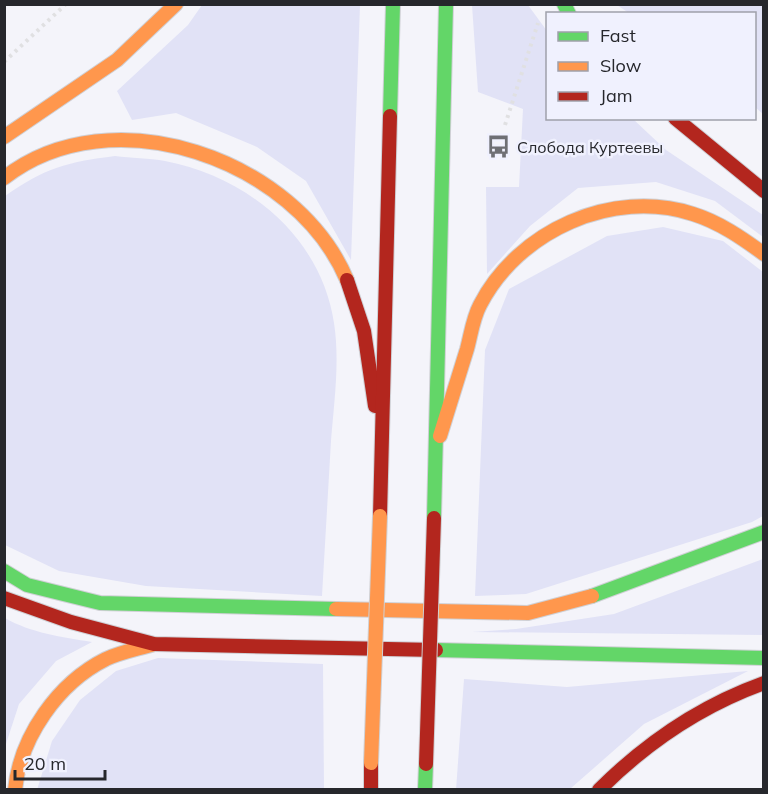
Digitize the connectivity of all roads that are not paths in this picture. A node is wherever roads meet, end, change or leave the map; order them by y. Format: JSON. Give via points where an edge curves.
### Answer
{"nodes":[{"id":1,"x":176,"y":4,"type":"edge"},
{"id":2,"x":393,"y":4,"type":"edge"},
{"id":3,"x":446,"y":4,"type":"edge"},
{"id":4,"x":74,"y":92,"type":"junction"},
{"id":5,"x":677,"y":120,"type":"edge"},
{"id":6,"x":35,"y":134,"type":"dead end"},
{"id":7,"x":4,"y":137,"type":"edge"},
{"id":8,"x":20,"y":150,"type":"dead end"},
{"id":9,"x":4,"y":167,"type":"edge"},
{"id":10,"x":4,"y":178,"type":"edge"},
{"id":11,"x":764,"y":191,"type":"edge"},
{"id":12,"x":764,"y":254,"type":"edge"},
{"id":13,"x":383,"y":449,"type":"junction"},
{"id":14,"x":436,"y":449,"type":"junction"},
{"id":15,"x":764,"y":532,"type":"edge"},
{"id":16,"x":4,"y":571,"type":"edge"},
{"id":17,"x":4,"y":598,"type":"edge"},
{"id":18,"x":154,"y":644,"type":"junction"},
{"id":19,"x":764,"y":658,"type":"edge"},
{"id":20,"x":764,"y":683,"type":"edge"},
{"id":21,"x":15,"y":789,"type":"edge"},
{"id":22,"x":371,"y":789,"type":"edge"},
{"id":23,"x":425,"y":789,"type":"edge"},
{"id":24,"x":599,"y":789,"type":"edge"}],
"edges":[{"from":1,"to":4,"type":"main road","via":[[158,27]]},
{"from":2,"to":13,"type":"main road"},
{"from":3,"to":14,"type":"main road"},
{"from":4,"to":6,"type":"main road"},
{"from":4,"to":7,"type":"main road"},
{"from":5,"to":11,"type":"main road"},
{"from":8,"to":9,"type":"main road"},
{"from":10,"to":13,"type":"main road","via":[[57,146],[114,140],[170,145],[211,156],[273,185],[323,237],[358,308]]},
{"from":12,"to":14,"type":"main road","via":[[723,225],[683,210],[608,210],[588,213],[551,228],[498,277],[480,304]]},
{"from":13,"to":22,"type":"main road","bridge":true},
{"from":14,"to":23,"type":"main road","bridge":true},
{"from":15,"to":16,"type":"main road","via":[[608,592],[528,613],[100,603],[27,585]]},
{"from":17,"to":18,"type":"main road","via":[[71,622]]},
{"from":18,"to":19,"type":"main road"},
{"from":18,"to":21,"type":"main road","via":[[101,662],[60,693],[24,750]]},
{"from":20,"to":24,"type":"main road","via":[[719,702],[670,731]]}]}
